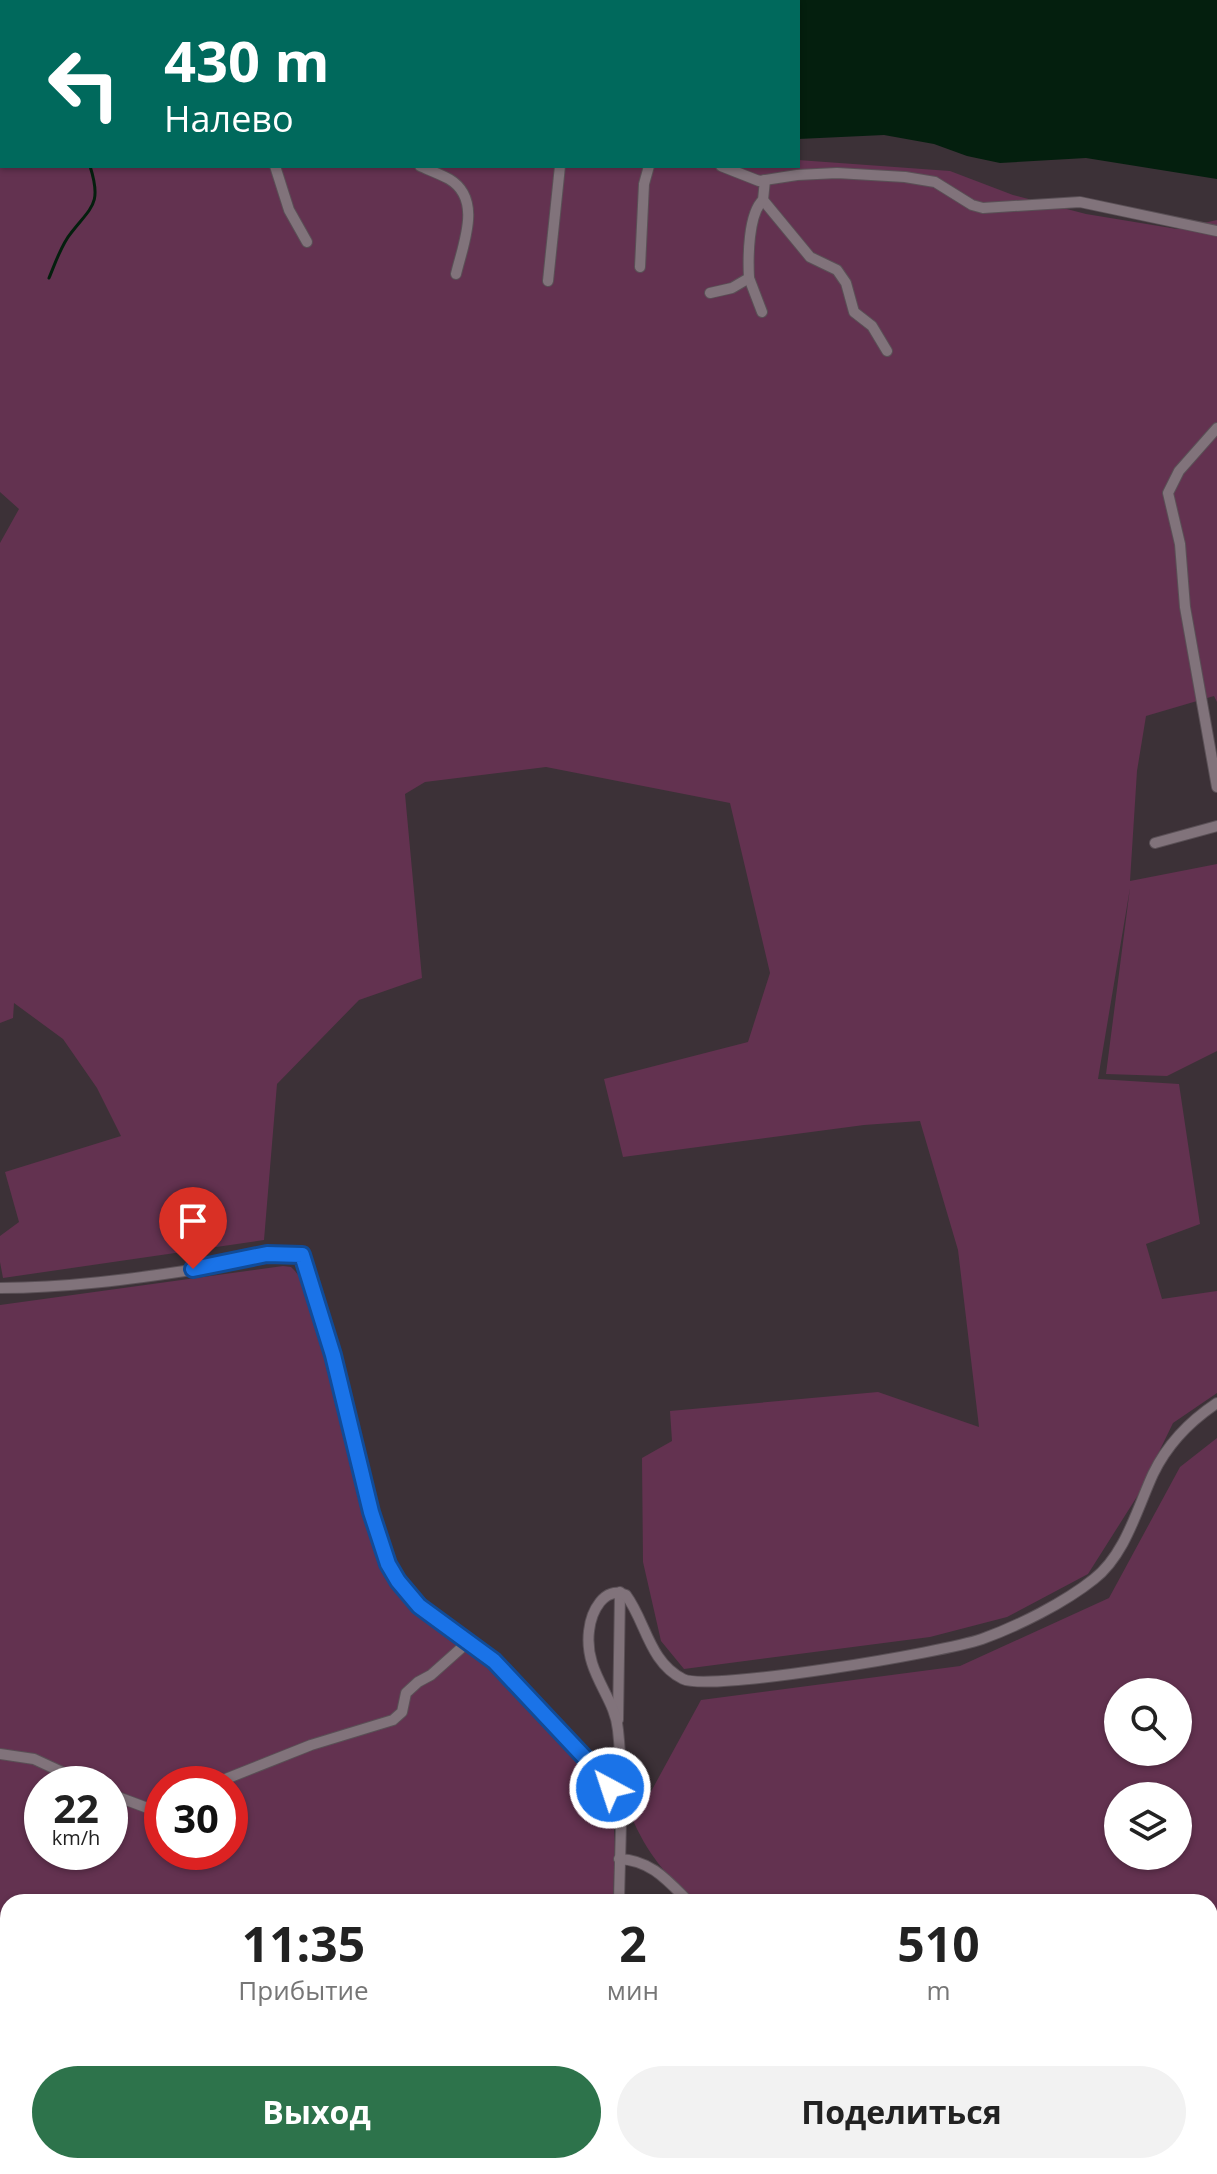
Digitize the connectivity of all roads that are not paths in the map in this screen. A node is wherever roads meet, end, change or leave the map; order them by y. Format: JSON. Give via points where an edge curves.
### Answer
{"nodes":[{"id":1,"x":276,"y":168,"type":"edge"},
{"id":2,"x":425,"y":168,"type":"edge"},
{"id":3,"x":560,"y":168,"type":"edge"},
{"id":4,"x":648,"y":168,"type":"edge"},
{"id":5,"x":726,"y":168,"type":"edge"},
{"id":6,"x":765,"y":180,"type":"junction"},
{"id":7,"x":763,"y":200,"type":"junction"},
{"id":8,"x":1217,"y":231,"type":"edge"},
{"id":9,"x":307,"y":242,"type":"dead end"},
{"id":10,"x":640,"y":267,"type":"dead end"},
{"id":11,"x":456,"y":274,"type":"dead end"},
{"id":12,"x":749,"y":278,"type":"junction"},
{"id":13,"x":548,"y":281,"type":"dead end"},
{"id":14,"x":710,"y":293,"type":"dead end"},
{"id":15,"x":762,"y":312,"type":"dead end"},
{"id":16,"x":887,"y":351,"type":"dead end"},
{"id":17,"x":1217,"y":428,"type":"edge"},
{"id":18,"x":1217,"y":787,"type":"edge"},
{"id":19,"x":1217,"y":826,"type":"edge"},
{"id":20,"x":1155,"y":843,"type":"dead end"},
{"id":21,"x":0,"y":1288,"type":"edge"},
{"id":22,"x":1217,"y":1403,"type":"edge"},
{"id":23,"x":620,"y":1592,"type":"junction"},
{"id":24,"x":468,"y":1642,"type":"junction"},
{"id":25,"x":618,"y":1726,"type":"junction"},
{"id":26,"x":0,"y":1754,"type":"edge"},
{"id":27,"x":49,"y":1766,"type":"edge"},
{"id":28,"x":248,"y":1770,"type":"edge"},
{"id":29,"x":621,"y":1793,"type":"junction"},
{"id":30,"x":619,"y":1859,"type":"junction"},
{"id":31,"x":619,"y":1894,"type":"edge"},
{"id":32,"x":681,"y":1894,"type":"edge"}],
"edges":[{"from":1,"to":9,"type":"street","via":[[289,210]]},
{"from":2,"to":11,"type":"street","via":[[462,189],[470,211]]},
{"from":3,"to":13,"type":"street"},
{"from":4,"to":10,"type":"street"},
{"from":5,"to":6,"type":"street"},
{"from":6,"to":7,"type":"street"},
{"from":6,"to":8,"type":"street","via":[[837,173],[905,177],[935,182],[983,208],[1080,202]]},
{"from":7,"to":12,"type":"street","via":[[756,207]]},
{"from":7,"to":16,"type":"street","via":[[810,257],[837,270],[854,312],[872,326]]},
{"from":12,"to":14,"type":"street"},
{"from":12,"to":15,"type":"street"},
{"from":17,"to":18,"type":"street","via":[[1179,471],[1168,493]]},
{"from":19,"to":20,"type":"street"},
{"from":21,"to":24,"type":"street","via":[[117,1280],[267,1254],[302,1255],[388,1564],[419,1606]]},
{"from":22,"to":23,"type":"street","via":[[1166,1452],[1121,1544],[1095,1579],[1020,1623],[980,1639],[847,1666],[687,1681],[658,1657],[632,1603]]},
{"from":23,"to":25,"type":"street"},
{"from":23,"to":25,"type":"street","via":[[599,1603],[588,1645]]},
{"from":24,"to":28,"type":"street","via":[[406,1693],[402,1712],[393,1720]]},
{"from":24,"to":29,"type":"street","via":[[502,1669],[610,1788]]},
{"from":25,"to":29,"type":"street"},
{"from":26,"to":27,"type":"street"},
{"from":29,"to":30,"type":"street"},
{"from":30,"to":31,"type":"street"},
{"from":30,"to":32,"type":"street","via":[[636,1859],[656,1870]]}]}
